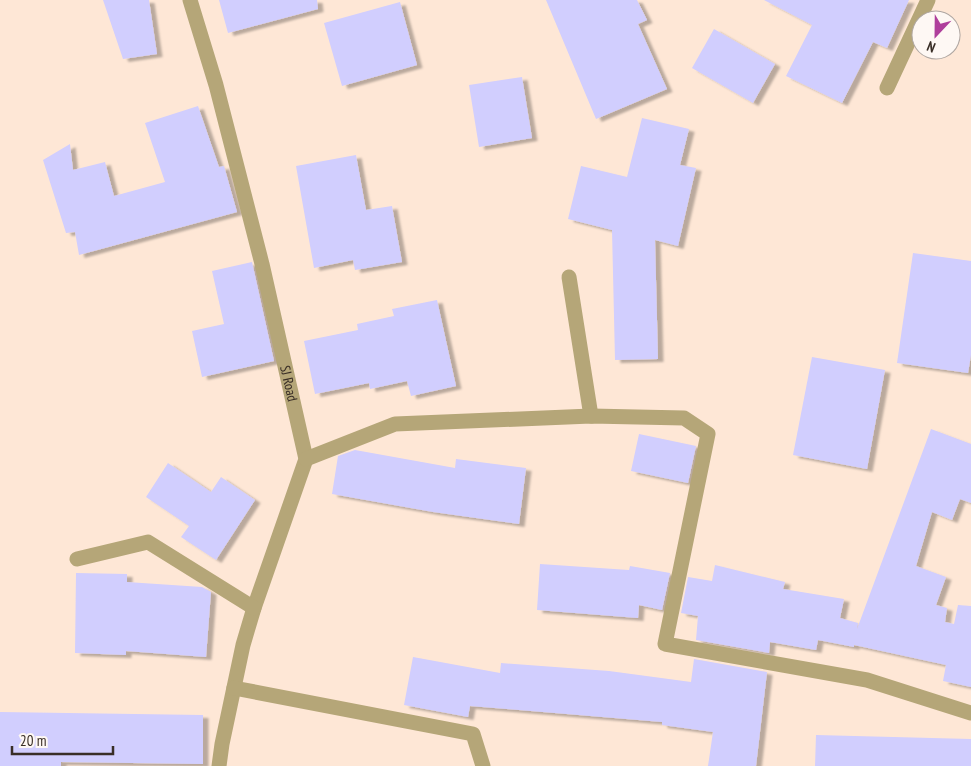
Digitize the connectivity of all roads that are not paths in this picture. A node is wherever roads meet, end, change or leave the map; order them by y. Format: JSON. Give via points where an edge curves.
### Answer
{"nodes":[{"id":1,"x":190,"y":0,"type":"edge"},
{"id":2,"x":928,"y":0,"type":"edge"},
{"id":3,"x":887,"y":88,"type":"dead end"},
{"id":4,"x":569,"y":277,"type":"dead end"},
{"id":5,"x":591,"y":416,"type":"junction"},
{"id":6,"x":306,"y":459,"type":"junction"},
{"id":7,"x":77,"y":559,"type":"dead end"},
{"id":8,"x":254,"y":608,"type":"junction"},
{"id":9,"x":234,"y":688,"type":"junction"},
{"id":10,"x":971,"y":713,"type":"edge"},
{"id":11,"x":219,"y":766,"type":"edge"},
{"id":12,"x":483,"y":766,"type":"edge"}],
"edges":[{"from":1,"to":6,"type":"street","name":"SJ Road","via":[[216,85],[262,264]]},
{"from":2,"to":3,"type":"street"},
{"from":4,"to":5,"type":"street"},
{"from":5,"to":6,"type":"street","via":[[395,424]]},
{"from":5,"to":10,"type":"street","via":[[684,418],[708,434],[665,644],[867,680]]},
{"from":6,"to":8,"type":"street"},
{"from":7,"to":8,"type":"street","via":[[148,542]]},
{"from":8,"to":9,"type":"street"},
{"from":9,"to":11,"type":"street"},
{"from":9,"to":12,"type":"street","via":[[473,734]]}]}
